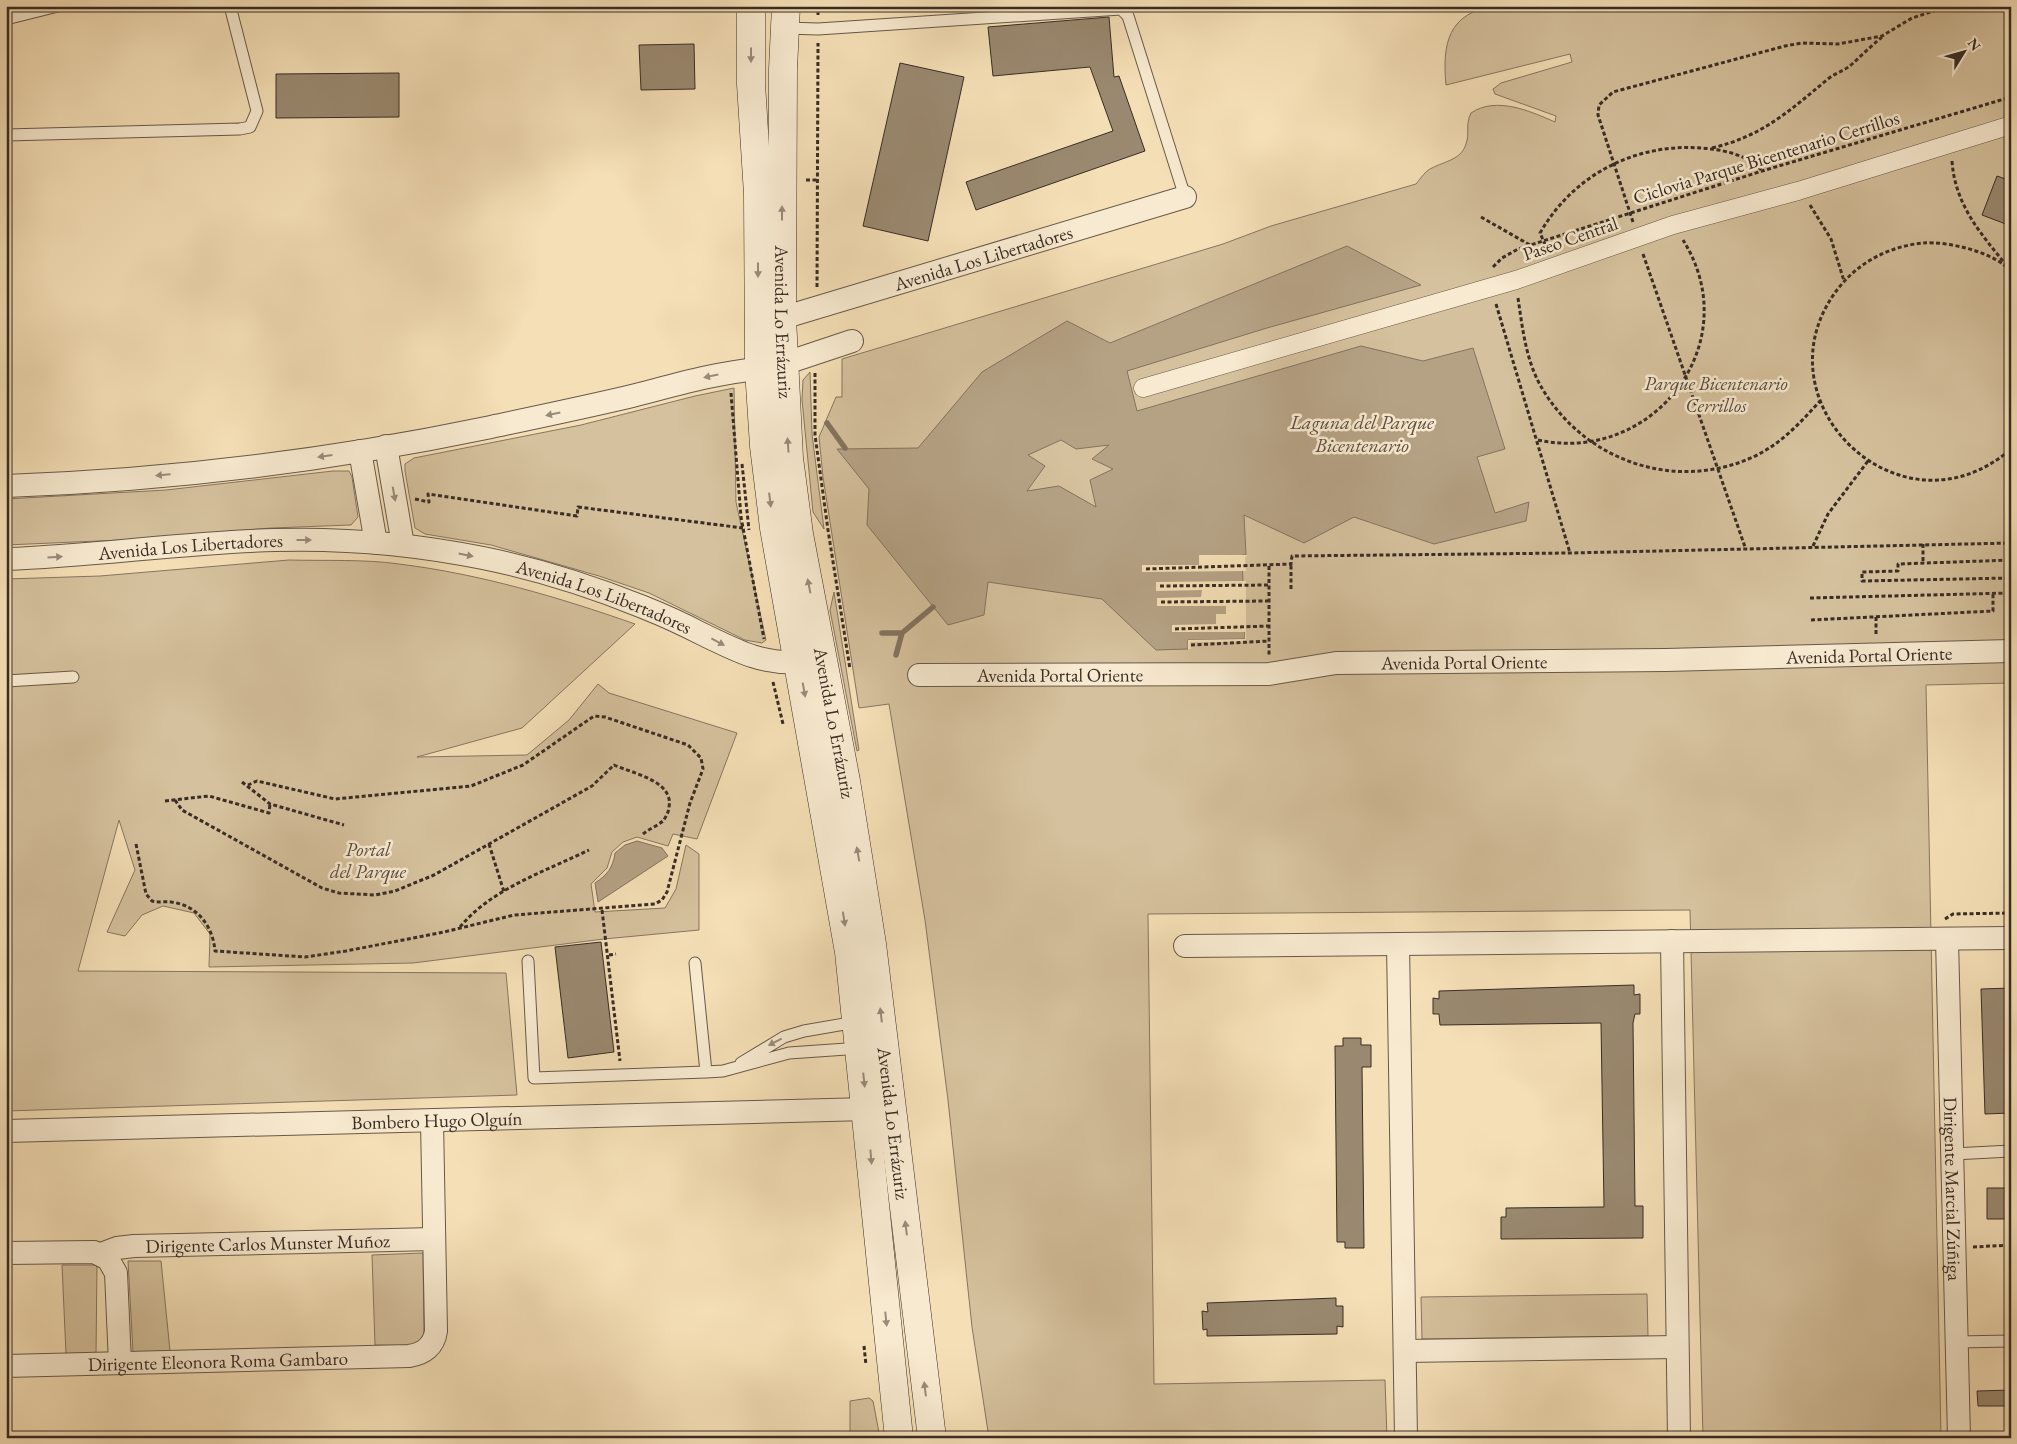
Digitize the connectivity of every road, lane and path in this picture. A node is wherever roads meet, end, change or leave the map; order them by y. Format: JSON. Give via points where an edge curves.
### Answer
{"nodes":[{"id":1,"x":58,"y":6,"type":"edge"},
{"id":2,"x":230,"y":6,"type":"edge"},
{"id":3,"x":751,"y":6,"type":"edge"},
{"id":4,"x":818,"y":6,"type":"edge"},
{"id":5,"x":1949,"y":6,"type":"edge"},
{"id":6,"x":786,"y":17,"type":"edge"},
{"id":7,"x":6,"y":19,"type":"edge"},
{"id":8,"x":818,"y":29,"type":"junction"},
{"id":9,"x":1882,"y":36,"type":"junction"},
{"id":10,"x":2011,"y":97,"type":"edge"},
{"id":11,"x":2011,"y":125,"type":"edge"},
{"id":12,"x":6,"y":135,"type":"edge"},
{"id":13,"x":1950,"y":145,"type":"junction"},
{"id":14,"x":1708,"y":149,"type":"junction"},
{"id":15,"x":1612,"y":164,"type":"junction"},
{"id":16,"x":1762,"y":171,"type":"junction"},
{"id":17,"x":1798,"y":192,"type":"junction"},
{"id":18,"x":1185,"y":197,"type":"joint"},
{"id":19,"x":1630,"y":214,"type":"junction"},
{"id":20,"x":1481,"y":218,"type":"dead end"},
{"id":21,"x":1673,"y":225,"type":"junction"},
{"id":22,"x":1637,"y":238,"type":"junction"},
{"id":23,"x":1544,"y":242,"type":"junction"},
{"id":24,"x":1531,"y":245,"type":"junction"},
{"id":25,"x":1554,"y":267,"type":"junction"},
{"id":26,"x":2010,"y":270,"type":"edge"},
{"id":27,"x":1516,"y":280,"type":"junction"},
{"id":28,"x":1844,"y":282,"type":"junction"},
{"id":29,"x":1490,"y":286,"type":"junction"},
{"id":30,"x":817,"y":307,"type":"junction"},
{"id":31,"x":782,"y":318,"type":"junction"},
{"id":32,"x":852,"y":341,"type":"dead end"},
{"id":33,"x":817,"y":352,"type":"junction"},
{"id":34,"x":771,"y":366,"type":"junction"},
{"id":35,"x":1686,"y":378,"type":"junction"},
{"id":36,"x":1143,"y":388,"type":"dead end"},
{"id":37,"x":1820,"y":401,"type":"junction"},
{"id":38,"x":1538,"y":440,"type":"junction"},
{"id":39,"x":1592,"y":442,"type":"junction"},
{"id":40,"x":386,"y":446,"type":"junction"},
{"id":41,"x":2011,"y":449,"type":"edge"},
{"id":42,"x":360,"y":451,"type":"junction"},
{"id":43,"x":1868,"y":461,"type":"junction"},
{"id":44,"x":1717,"y":468,"type":"junction"},
{"id":45,"x":6,"y":486,"type":"edge"},
{"id":46,"x":395,"y":496,"type":"junction"},
{"id":47,"x":743,"y":528,"type":"dead end"},
{"id":48,"x":376,"y":542,"type":"junction"},
{"id":49,"x":2011,"y":543,"type":"edge"},
{"id":50,"x":1922,"y":544,"type":"junction"},
{"id":51,"x":403,"y":545,"type":"junction"},
{"id":52,"x":1812,"y":546,"type":"junction"},
{"id":53,"x":1745,"y":547,"type":"junction"},
{"id":54,"x":1570,"y":553,"type":"junction"},
{"id":55,"x":6,"y":559,"type":"edge"},
{"id":56,"x":2011,"y":560,"type":"edge"},
{"id":57,"x":1923,"y":563,"type":"junction"},
{"id":58,"x":1292,"y":564,"type":"junction"},
{"id":59,"x":1269,"y":566,"type":"junction"},
{"id":60,"x":1146,"y":569,"type":"dead end"},
{"id":61,"x":1269,"y":585,"type":"junction"},
{"id":62,"x":1160,"y":586,"type":"dead end"},
{"id":63,"x":1292,"y":589,"type":"dead end"},
{"id":64,"x":1993,"y":594,"type":"junction"},
{"id":65,"x":1810,"y":598,"type":"dead end"},
{"id":66,"x":1269,"y":600,"type":"junction"},
{"id":67,"x":1161,"y":602,"type":"dead end"},
{"id":68,"x":1876,"y":617,"type":"junction"},
{"id":69,"x":1811,"y":620,"type":"dead end"},
{"id":70,"x":1269,"y":626,"type":"junction"},
{"id":71,"x":1175,"y":629,"type":"dead end"},
{"id":72,"x":1876,"y":635,"type":"dead end"},
{"id":73,"x":1269,"y":641,"type":"junction"},
{"id":74,"x":1191,"y":645,"type":"dead end"},
{"id":75,"x":2011,"y":651,"type":"edge"},
{"id":76,"x":798,"y":662,"type":"junction"},
{"id":77,"x":851,"y":673,"type":"dead end"},
{"id":78,"x":1269,"y":674,"type":"junction"},
{"id":79,"x":919,"y":675,"type":"dead end"},
{"id":80,"x":73,"y":677,"type":"dead end"},
{"id":81,"x":6,"y":681,"type":"edge"},
{"id":82,"x":242,"y":782,"type":"dead end"},
{"id":83,"x":248,"y":785,"type":"junction"},
{"id":84,"x":175,"y":800,"type":"junction"},
{"id":85,"x":165,"y":801,"type":"dead end"},
{"id":86,"x":270,"y":804,"type":"junction"},
{"id":87,"x":344,"y":824,"type":"dead end"},
{"id":88,"x":643,"y":834,"type":"dead end"},
{"id":89,"x":136,"y":844,"type":"dead end"},
{"id":90,"x":489,"y":844,"type":"junction"},
{"id":91,"x":589,"y":850,"type":"dead end"},
{"id":92,"x":504,"y":892,"type":"junction"},
{"id":93,"x":602,"y":910,"type":"junction"},
{"id":94,"x":460,"y":928,"type":"junction"},
{"id":95,"x":2011,"y":938,"type":"edge"},
{"id":96,"x":1947,"y":939,"type":"junction"},
{"id":97,"x":1672,"y":941,"type":"junction"},
{"id":98,"x":1398,"y":944,"type":"junction"},
{"id":99,"x":1185,"y":946,"type":"dead end"},
{"id":100,"x":609,"y":954,"type":"junction"},
{"id":101,"x":616,"y":954,"type":"dead end"},
{"id":102,"x":528,"y":961,"type":"dead end"},
{"id":103,"x":695,"y":964,"type":"dead end"},
{"id":104,"x":860,"y":1035,"type":"junction"},
{"id":105,"x":738,"y":1065,"type":"junction"},
{"id":106,"x":706,"y":1072,"type":"junction"},
{"id":107,"x":622,"y":1075,"type":"junction"},
{"id":108,"x":867,"y":1109,"type":"junction"},
{"id":109,"x":432,"y":1121,"type":"junction"},
{"id":110,"x":6,"y":1131,"type":"edge"},
{"id":111,"x":2011,"y":1152,"type":"edge"},
{"id":112,"x":1953,"y":1154,"type":"junction"},
{"id":113,"x":434,"y":1239,"type":"junction"},
{"id":114,"x":2011,"y":1246,"type":"edge"},
{"id":115,"x":1955,"y":1247,"type":"junction"},
{"id":116,"x":6,"y":1253,"type":"edge"},
{"id":117,"x":101,"y":1254,"type":"junction"},
{"id":118,"x":2011,"y":1341,"type":"edge"},
{"id":119,"x":1957,"y":1342,"type":"junction"},
{"id":120,"x":1677,"y":1347,"type":"junction"},
{"id":121,"x":1405,"y":1351,"type":"junction"},
{"id":122,"x":120,"y":1363,"type":"junction"},
{"id":123,"x":6,"y":1366,"type":"edge"},
{"id":124,"x":899,"y":1438,"type":"edge"},
{"id":125,"x":932,"y":1438,"type":"edge"},
{"id":126,"x":1406,"y":1438,"type":"edge"},
{"id":127,"x":1679,"y":1438,"type":"edge"},
{"id":128,"x":1959,"y":1438,"type":"edge"}],
"edges":[{"from":1,"to":7,"type":"lane"},
{"from":2,"to":12,"type":"lane","via":[[258,111],[250,126],[240,129]]},
{"from":3,"to":34,"type":"main road","name":"Avenida Lo Errázuriz","one_way":true,"via":[[751,84]]},
{"from":4,"to":8,"type":"path"},
{"from":5,"to":9,"type":"path","via":[[1912,18]]},
{"from":6,"to":8,"type":"lane"},
{"from":31,"to":6,"type":"main road","name":"Avenida Lo Errázuriz","one_way":true},
{"from":8,"to":18,"type":"lane","via":[[1121,9],[1128,16]]},
{"from":8,"to":30,"type":"path"},
{"from":9,"to":14,"type":"path","via":[[1851,65],[1828,79],[1778,120],[1728,144]]},
{"from":9,"to":15,"type":"path","via":[[1838,44],[1785,46],[1613,92],[1606,96],[1598,110]]},
{"from":10,"to":16,"type":"path","name":"Ciclovia Parque Bicentenario Cerrillos"},
{"from":11,"to":13,"type":"street","name":"Paseo Central"},
{"from":13,"to":17,"type":"street","name":"Paseo Central"},
{"from":13,"to":26,"type":"path","via":[[1955,181],[1966,211]]},
{"from":14,"to":15,"type":"path","via":[[1676,147],[1655,150]]},
{"from":14,"to":16,"type":"path","via":[[1749,160]]},
{"from":15,"to":19,"type":"path"},
{"from":15,"to":23,"type":"path","via":[[1588,178],[1561,203],[1540,233]]},
{"from":16,"to":19,"type":"path","name":"Ciclovia Parque Bicentenario Cerrillos"},
{"from":17,"to":21,"type":"street","name":"Paseo Central"},
{"from":17,"to":28,"type":"path","via":[[1831,239]]},
{"from":18,"to":30,"type":"street","name":"Avenida Los Libertadores"},
{"from":19,"to":22,"type":"path"},
{"from":19,"to":23,"type":"path","name":"Ciclovia Parque Bicentenario Cerrillos"},
{"from":20,"to":24,"type":"path"},
{"from":21,"to":22,"type":"street","name":"Paseo Central"},
{"from":21,"to":35,"type":"path","via":[[1695,262],[1704,305],[1701,337]]},
{"from":22,"to":25,"type":"street","name":"Paseo Central"},
{"from":22,"to":35,"type":"path"},
{"from":23,"to":24,"type":"path","name":"Ciclovia Parque Bicentenario Cerrillos"},
{"from":23,"to":25,"type":"path"},
{"from":24,"to":29,"type":"path","name":"Ciclovia Parque Bicentenario Cerrillos","via":[[1509,253],[1496,263],[1490,276]]},
{"from":25,"to":27,"type":"street","name":"Paseo Central"},
{"from":26,"to":28,"type":"path","via":[[1966,247],[1918,244],[1882,254],[1865,263]]},
{"from":27,"to":29,"type":"street","name":"Paseo Central"},
{"from":27,"to":39,"type":"path","via":[[1525,342],[1536,376],[1561,415]]},
{"from":28,"to":37,"type":"path","via":[[1824,312],[1816,338],[1814,365]]},
{"from":29,"to":36,"type":"street","name":"Paseo Central"},
{"from":29,"to":38,"type":"path"},
{"from":30,"to":31,"type":"street","name":"Avenida Los Libertadores"},
{"from":31,"to":34,"type":"main road","name":"Avenida Lo Errázuriz"},
{"from":32,"to":33,"type":"street"},
{"from":33,"to":34,"type":"street"},
{"from":33,"to":77,"type":"path","via":[[816,435]]},
{"from":34,"to":40,"type":"street","one_way":true,"via":[[714,375],[483,429]]},
{"from":34,"to":76,"type":"main road","name":"Avenida Lo Errázuriz","one_way":true,"via":[[764,446],[774,528]]},
{"from":125,"to":34,"type":"main road","name":"Avenida Lo Errázuriz","one_way":true,"via":[[877,980],[846,781]]},
{"from":35,"to":39,"type":"path","via":[[1646,421],[1624,433]]},
{"from":35,"to":44,"type":"path"},
{"from":37,"to":43,"type":"path","via":[[1839,435]]},
{"from":37,"to":44,"type":"path","via":[[1796,428],[1772,446],[1745,460]]},
{"from":38,"to":39,"type":"path","via":[[1560,444]]},
{"from":38,"to":54,"type":"path"},
{"from":39,"to":44,"type":"path","via":[[1620,459],[1647,468],[1681,472]]},
{"from":40,"to":42,"type":"street"},
{"from":40,"to":46,"type":"street","one_way":true},
{"from":41,"to":43,"type":"path","via":[[1976,472],[1943,480],[1900,476]]},
{"from":42,"to":45,"type":"street","one_way":true,"via":[[158,476]]},
{"from":42,"to":48,"type":"street"},
{"from":43,"to":52,"type":"path","via":[[1828,514]]},
{"from":44,"to":53,"type":"path"},
{"from":46,"to":47,"type":"path","via":[[429,502],[428,494],[577,516],[578,507]]},
{"from":46,"to":51,"type":"street"},
{"from":48,"to":51,"type":"street","name":"Avenida Los Libertadores"},
{"from":55,"to":48,"type":"street","name":"Avenida Los Libertadores","one_way":true,"via":[[275,540]]},
{"from":49,"to":50,"type":"path"},
{"from":50,"to":52,"type":"path"},
{"from":50,"to":57,"type":"path"},
{"from":51,"to":76,"type":"street","name":"Avenida Los Libertadores","one_way":true,"via":[[484,558],[563,578],[643,607],[753,658]]},
{"from":52,"to":53,"type":"path"},
{"from":53,"to":54,"type":"path"},
{"from":54,"to":58,"type":"path","via":[[1292,556]]},
{"from":56,"to":57,"type":"path"},
{"from":57,"to":64,"type":"path","via":[[1898,564],[1898,571],[1862,572],[1862,581],[2009,578],[2009,593]]},
{"from":58,"to":59,"type":"path"},
{"from":58,"to":63,"type":"path"},
{"from":59,"to":60,"type":"path"},
{"from":59,"to":61,"type":"path"},
{"from":61,"to":62,"type":"path"},
{"from":61,"to":66,"type":"path"},
{"from":64,"to":65,"type":"path"},
{"from":64,"to":68,"type":"path","via":[[1993,611]]},
{"from":66,"to":67,"type":"path"},
{"from":66,"to":70,"type":"path"},
{"from":68,"to":69,"type":"path"},
{"from":68,"to":72,"type":"path"},
{"from":70,"to":71,"type":"path"},
{"from":70,"to":73,"type":"path"},
{"from":73,"to":74,"type":"path"},
{"from":73,"to":78,"type":"path"},
{"from":75,"to":78,"type":"street","name":"Avenida Portal Oriente","via":[[1336,664]]},
{"from":76,"to":104,"type":"main road","name":"Avenida Lo Errázuriz","one_way":true,"via":[[839,888]]},
{"from":78,"to":79,"type":"street","name":"Avenida Portal Oriente"},
{"from":80,"to":81,"type":"lane"},
{"from":82,"to":83,"type":"path"},
{"from":83,"to":86,"type":"path"},
{"from":83,"to":93,"type":"path","via":[[257,780],[335,799],[471,786],[523,765],[594,716],[688,745],[701,758],[702,769],[665,896],[650,906]]},
{"from":84,"to":85,"type":"path"},
{"from":84,"to":86,"type":"path","via":[[209,796],[268,813]]},
{"from":84,"to":90,"type":"path","via":[[182,810],[307,881],[358,896],[395,891],[434,875]]},
{"from":86,"to":87,"type":"path"},
{"from":88,"to":90,"type":"path","via":[[668,813],[669,794],[663,786],[614,765],[592,786]]},
{"from":89,"to":94,"type":"path","via":[[148,898],[192,909],[209,928],[216,951],[306,957]]},
{"from":90,"to":92,"type":"path"},
{"from":91,"to":92,"type":"path"},
{"from":92,"to":94,"type":"path","via":[[468,918]]},
{"from":93,"to":94,"type":"path","via":[[514,915]]},
{"from":93,"to":100,"type":"path"},
{"from":95,"to":96,"type":"street"},
{"from":96,"to":97,"type":"street"},
{"from":96,"to":112,"type":"street","name":"Dirigente Marcial Zúñiga"},
{"from":97,"to":98,"type":"street"},
{"from":97,"to":120,"type":"street"},
{"from":98,"to":99,"type":"street"},
{"from":98,"to":121,"type":"street"},
{"from":100,"to":101,"type":"path"},
{"from":100,"to":107,"type":"path"},
{"from":102,"to":107,"type":"lane","via":[[534,1078]]},
{"from":103,"to":106,"type":"lane"},
{"from":104,"to":105,"type":"lane"},
{"from":104,"to":105,"type":"lane","one_way":true,"via":[[804,1031],[784,1037]]},
{"from":104,"to":108,"type":"main road","name":"Avenida Lo Errázuriz","one_way":true},
{"from":105,"to":106,"type":"lane","via":[[723,1071]]},
{"from":106,"to":107,"type":"lane"},
{"from":108,"to":109,"type":"street","name":"Bombero Hugo Olguín"},
{"from":108,"to":124,"type":"main road","name":"Avenida Lo Errázuriz","one_way":true},
{"from":109,"to":110,"type":"street","name":"Bombero Hugo Olguín"},
{"from":109,"to":113,"type":"street"},
{"from":111,"to":112,"type":"lane"},
{"from":112,"to":115,"type":"street","name":"Dirigente Marcial Zúñiga"},
{"from":113,"to":117,"type":"street","name":"Dirigente Carlos Munster Muñoz","via":[[134,1246]]},
{"from":113,"to":122,"type":"street","name":"Dirigente Eleonora Roma Gambaro","via":[[436,1331],[423,1353],[409,1356]]},
{"from":114,"to":115,"type":"path"},
{"from":115,"to":119,"type":"street","name":"Dirigente Marcial Zúñiga"},
{"from":116,"to":117,"type":"street","via":[[85,1251]]},
{"from":117,"to":122,"type":"street","via":[[116,1273]]},
{"from":118,"to":119,"type":"lane"},
{"from":119,"to":128,"type":"street","name":"Dirigente Marcial Zúñiga"},
{"from":120,"to":121,"type":"street"},
{"from":120,"to":127,"type":"street"},
{"from":121,"to":126,"type":"street"},
{"from":122,"to":123,"type":"street","name":"Dirigente Eleonora Roma Gambaro"}]}
